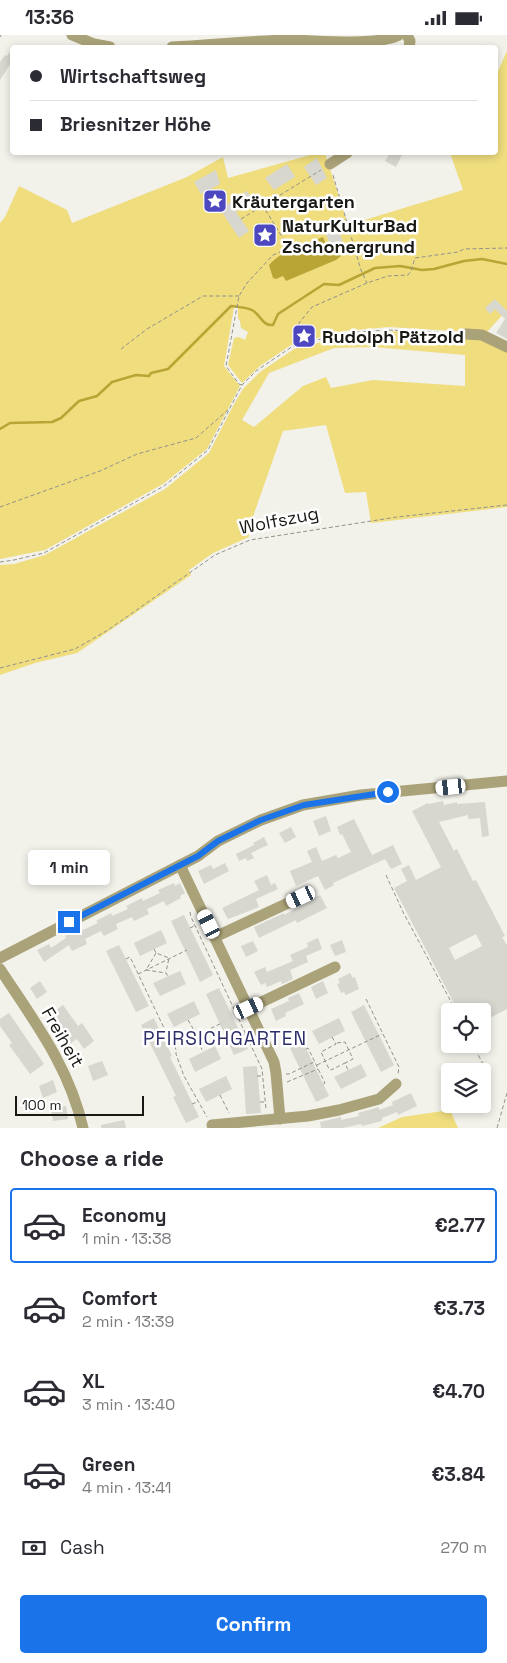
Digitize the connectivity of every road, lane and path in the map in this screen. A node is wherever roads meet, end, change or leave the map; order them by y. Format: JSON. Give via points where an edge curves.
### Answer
{"nodes":[{"id":1,"x":72,"y":35,"type":"edge"},
{"id":2,"x":399,"y":35,"type":"edge"},
{"id":3,"x":99,"y":45,"type":"edge"},
{"id":4,"x":206,"y":45,"type":"edge"},
{"id":5,"x":344,"y":155,"type":"edge"},
{"id":6,"x":330,"y":164,"type":"junction"},
{"id":7,"x":263,"y":205,"type":"junction"},
{"id":8,"x":241,"y":219,"type":"dead end"},
{"id":9,"x":507,"y":248,"type":"edge"},
{"id":10,"x":367,"y":283,"type":"junction"},
{"id":11,"x":239,"y":296,"type":"junction"},
{"id":12,"x":466,"y":334,"type":"joint"},
{"id":13,"x":298,"y":345,"type":"junction"},
{"id":14,"x":507,"y":347,"type":"edge"},
{"id":15,"x":121,"y":349,"type":"dead end"},
{"id":16,"x":242,"y":385,"type":"junction"},
{"id":17,"x":230,"y":408,"type":"junction"},
{"id":18,"x":507,"y":505,"type":"edge"},
{"id":19,"x":0,"y":507,"type":"edge"},
{"id":20,"x":0,"y":562,"type":"edge"},
{"id":21,"x":0,"y":668,"type":"edge"},
{"id":22,"x":507,"y":781,"type":"edge"},
{"id":23,"x":180,"y":865,"type":"junction"},
{"id":24,"x":386,"y":875,"type":"dead end"},
{"id":25,"x":196,"y":897,"type":"junction"},
{"id":26,"x":301,"y":897,"type":"dead end"},
{"id":27,"x":194,"y":926,"type":"junction"},
{"id":28,"x":190,"y":928,"type":"dead end"},
{"id":29,"x":215,"y":937,"type":"junction"},
{"id":30,"x":154,"y":949,"type":"dead end"},
{"id":31,"x":187,"y":950,"type":"dead end"},
{"id":32,"x":156,"y":953,"type":"junction"},
{"id":33,"x":0,"y":958,"type":"edge"},
{"id":34,"x":126,"y":959,"type":"dead end"},
{"id":35,"x":169,"y":959,"type":"junction"},
{"id":36,"x":211,"y":960,"type":"junction"},
{"id":37,"x":207,"y":962,"type":"dead end"},
{"id":38,"x":335,"y":967,"type":"dead end"},
{"id":39,"x":0,"y":969,"type":"edge"},
{"id":40,"x":146,"y":970,"type":"junction"},
{"id":41,"x":166,"y":973,"type":"junction"},
{"id":42,"x":138,"y":974,"type":"junction"},
{"id":43,"x":168,"y":977,"type":"dead end"},
{"id":44,"x":146,"y":991,"type":"junction"},
{"id":45,"x":142,"y":993,"type":"dead end"},
{"id":46,"x":229,"y":999,"type":"junction"},
{"id":47,"x":366,"y":999,"type":"dead end"},
{"id":48,"x":225,"y":1001,"type":"dead end"},
{"id":49,"x":452,"y":1003,"type":"edge"},
{"id":50,"x":249,"y":1008,"type":"junction"},
{"id":51,"x":188,"y":1020,"type":"dead end"},
{"id":52,"x":222,"y":1023,"type":"dead end"},
{"id":53,"x":165,"y":1030,"type":"junction"},
{"id":54,"x":161,"y":1031,"type":"dead end"},
{"id":55,"x":195,"y":1033,"type":"junction"},
{"id":56,"x":246,"y":1033,"type":"junction"},
{"id":57,"x":382,"y":1034,"type":"junction"},
{"id":58,"x":198,"y":1035,"type":"junction"},
{"id":59,"x":241,"y":1035,"type":"dead end"},
{"id":60,"x":332,"y":1037,"type":"dead end"},
{"id":61,"x":173,"y":1044,"type":"junction"},
{"id":62,"x":336,"y":1044,"type":"junction"},
{"id":63,"x":306,"y":1049,"type":"dead end"},
{"id":64,"x":349,"y":1050,"type":"junction"},
{"id":65,"x":391,"y":1051,"type":"junction"},
{"id":66,"x":203,"y":1052,"type":"dead end"},
{"id":67,"x":387,"y":1053,"type":"dead end"},
{"id":68,"x":325,"y":1061,"type":"junction"},
{"id":69,"x":315,"y":1062,"type":"junction"},
{"id":70,"x":345,"y":1063,"type":"junction"},
{"id":71,"x":181,"y":1065,"type":"junction"},
{"id":72,"x":317,"y":1065,"type":"junction"},
{"id":73,"x":177,"y":1066,"type":"dead end"},
{"id":74,"x":318,"y":1069,"type":"junction"},
{"id":75,"x":348,"y":1070,"type":"dead end"},
{"id":76,"x":257,"y":1076,"type":"dead end"},
{"id":77,"x":263,"y":1076,"type":"junction"},
{"id":78,"x":277,"y":1078,"type":"junction"},
{"id":79,"x":323,"y":1084,"type":"dead end"},
{"id":80,"x":396,"y":1084,"type":"joint"},
{"id":81,"x":507,"y":1093,"type":"edge"},
{"id":82,"x":220,"y":1095,"type":"dead end"},
{"id":83,"x":265,"y":1101,"type":"junction"},
{"id":84,"x":198,"y":1102,"type":"junction"},
{"id":85,"x":260,"y":1102,"type":"dead end"},
{"id":86,"x":192,"y":1104,"type":"dead end"},
{"id":87,"x":280,"y":1119,"type":"junction"},
{"id":88,"x":267,"y":1120,"type":"junction"},
{"id":89,"x":232,"y":1123,"type":"junction"},
{"id":90,"x":212,"y":1125,"type":"joint"},
{"id":91,"x":83,"y":1128,"type":"edge"},
{"id":92,"x":497,"y":1128,"type":"edge"}],
"edges":[{"from":1,"to":3,"type":"street"},
{"from":2,"to":4,"type":"street","via":[[377,41],[290,40]]},
{"from":5,"to":6,"type":"street"},
{"from":6,"to":7,"type":"path"},
{"from":6,"to":10,"type":"path"},
{"from":7,"to":8,"type":"path"},
{"from":7,"to":11,"type":"path","via":[[289,248],[273,255]]},
{"from":9,"to":10,"type":"path","via":[[464,249],[414,257],[408,275],[388,276]]},
{"from":10,"to":13,"type":"path","via":[[312,307],[299,323]]},
{"from":11,"to":15,"type":"path","via":[[204,297],[147,329]]},
{"from":11,"to":16,"type":"path","via":[[226,365]]},
{"from":12,"to":13,"type":"path","via":[[388,330],[344,333]]},
{"from":12,"to":14,"type":"street","via":[[482,335]]},
{"from":13,"to":16,"type":"path","via":[[256,371]]},
{"from":16,"to":17,"type":"path"},
{"from":17,"to":19,"type":"path","via":[[196,438],[137,454],[100,471]]},
{"from":17,"to":20,"type":"path","via":[[208,450],[164,486],[44,553]]},
{"from":18,"to":21,"type":"path","name":"Wolfszug","via":[[397,517],[250,540],[215,555],[108,630],[75,649]]},
{"from":22,"to":23,"type":"street","via":[[361,795],[304,805],[261,820],[218,841]]},
{"from":23,"to":25,"type":"street"},
{"from":23,"to":33,"type":"street"},
{"from":24,"to":49,"type":"path"},
{"from":25,"to":27,"type":"path","via":[[190,911]]},
{"from":25,"to":29,"type":"street"},
{"from":26,"to":29,"type":"street"},
{"from":27,"to":28,"type":"path"},
{"from":27,"to":36,"type":"path"},
{"from":29,"to":50,"type":"street"},
{"from":30,"to":32,"type":"path"},
{"from":31,"to":35,"type":"path"},
{"from":32,"to":35,"type":"path"},
{"from":32,"to":40,"type":"path"},
{"from":34,"to":42,"type":"path","via":[[130,957]]},
{"from":35,"to":40,"type":"path"},
{"from":35,"to":41,"type":"path"},
{"from":36,"to":37,"type":"path"},
{"from":36,"to":46,"type":"path"},
{"from":38,"to":50,"type":"street"},
{"from":39,"to":91,"type":"street","name":"Freiheit","via":[[56,1055],[68,1080]]},
{"from":40,"to":41,"type":"path"},
{"from":40,"to":42,"type":"path"},
{"from":41,"to":43,"type":"path"},
{"from":42,"to":44,"type":"path"},
{"from":44,"to":45,"type":"path"},
{"from":44,"to":53,"type":"path"},
{"from":46,"to":48,"type":"path"},
{"from":46,"to":56,"type":"path"},
{"from":47,"to":57,"type":"path"},
{"from":50,"to":78,"type":"street","via":[[268,1048]]},
{"from":51,"to":55,"type":"path"},
{"from":52,"to":58,"type":"path"},
{"from":53,"to":54,"type":"path"},
{"from":53,"to":61,"type":"path"},
{"from":55,"to":58,"type":"path"},
{"from":55,"to":61,"type":"path"},
{"from":56,"to":59,"type":"path"},
{"from":56,"to":77,"type":"path"},
{"from":57,"to":64,"type":"path"},
{"from":57,"to":65,"type":"path"},
{"from":58,"to":66,"type":"path"},
{"from":60,"to":62,"type":"path"},
{"from":61,"to":71,"type":"path"},
{"from":62,"to":64,"type":"path","via":[[344,1041]]},
{"from":62,"to":68,"type":"path","via":[[321,1052]]},
{"from":63,"to":69,"type":"path"},
{"from":64,"to":68,"type":"path"},
{"from":64,"to":70,"type":"path","via":[[353,1059]]},
{"from":65,"to":67,"type":"path"},
{"from":65,"to":80,"type":"path","via":[[399,1067]]},
{"from":68,"to":70,"type":"path","via":[[331,1070]]},
{"from":68,"to":72,"type":"path"},
{"from":69,"to":72,"type":"path"},
{"from":69,"to":78,"type":"path"},
{"from":70,"to":75,"type":"path"},
{"from":71,"to":73,"type":"path"},
{"from":71,"to":84,"type":"path"},
{"from":72,"to":74,"type":"path"},
{"from":74,"to":78,"type":"path","via":[[291,1082]]},
{"from":74,"to":79,"type":"path"},
{"from":76,"to":77,"type":"path"},
{"from":77,"to":83,"type":"path"},
{"from":78,"to":87,"type":"street"},
{"from":80,"to":87,"type":"street","via":[[379,1099],[339,1110]]},
{"from":81,"to":92,"type":"path"},
{"from":82,"to":89,"type":"path"},
{"from":83,"to":85,"type":"path"},
{"from":83,"to":88,"type":"path"},
{"from":84,"to":86,"type":"path"},
{"from":84,"to":90,"type":"path"},
{"from":87,"to":88,"type":"street"},
{"from":88,"to":89,"type":"street"},
{"from":89,"to":90,"type":"street"}]}
